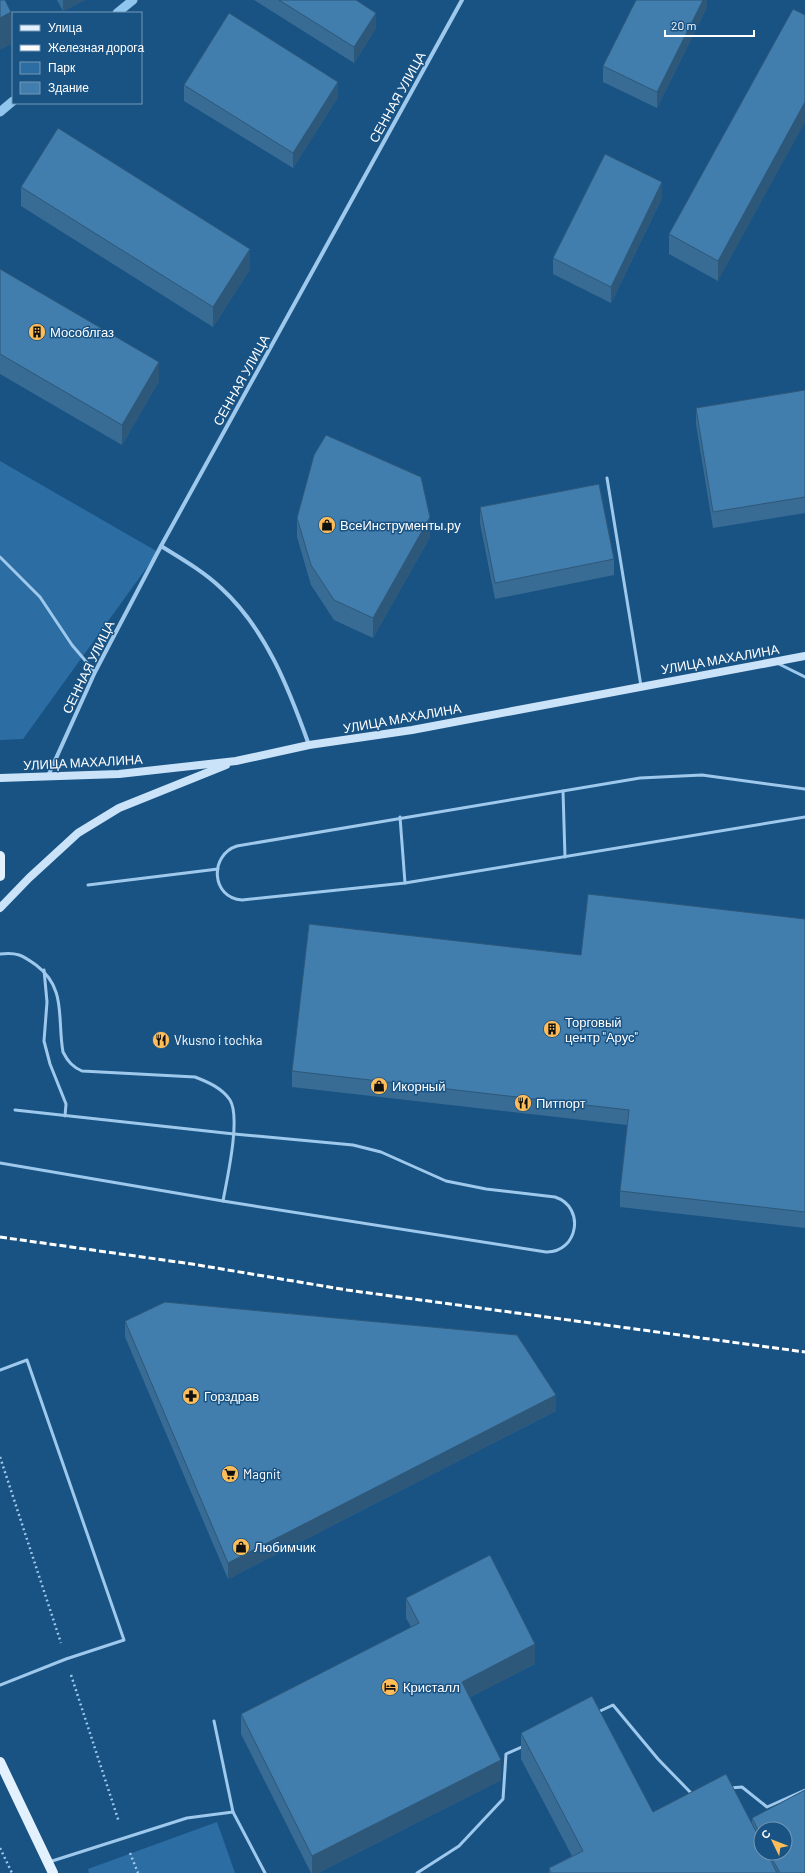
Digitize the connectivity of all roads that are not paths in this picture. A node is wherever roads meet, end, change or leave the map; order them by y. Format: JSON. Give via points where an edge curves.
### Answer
{"nodes":[{"id":1,"x":462,"y":0,"type":"edge"},
{"id":2,"x":608,"y":478,"type":"dead end"},
{"id":3,"x":161,"y":546,"type":"junction"},
{"id":4,"x":0,"y":557,"type":"edge"},
{"id":5,"x":805,"y":656,"type":"edge"},
{"id":6,"x":774,"y":662,"type":"junction"},
{"id":7,"x":95,"y":672,"type":"junction"},
{"id":8,"x":805,"y":677,"type":"edge"},
{"id":9,"x":641,"y":686,"type":"junction"},
{"id":10,"x":310,"y":745,"type":"junction"},
{"id":11,"x":236,"y":762,"type":"junction"},
{"id":12,"x":48,"y":776,"type":"junction"},
{"id":13,"x":0,"y":778,"type":"edge"},
{"id":14,"x":805,"y":789,"type":"edge"},
{"id":15,"x":563,"y":791,"type":"junction"},
{"id":16,"x":805,"y":817,"type":"edge"},
{"id":17,"x":400,"y":818,"type":"junction"},
{"id":18,"x":0,"y":856,"type":"edge"},
{"id":19,"x":565,"y":857,"type":"junction"},
{"id":20,"x":218,"y":870,"type":"junction"},
{"id":21,"x":0,"y":876,"type":"edge"},
{"id":22,"x":404,"y":883,"type":"junction"},
{"id":23,"x":88,"y":885,"type":"dead end"},
{"id":24,"x":0,"y":908,"type":"edge"},
{"id":25,"x":0,"y":954,"type":"edge"},
{"id":26,"x":44,"y":970,"type":"junction"},
{"id":27,"x":15,"y":1110,"type":"dead end"},
{"id":28,"x":65,"y":1116,"type":"junction"},
{"id":29,"x":234,"y":1134,"type":"junction"},
{"id":30,"x":0,"y":1163,"type":"edge"},
{"id":31,"x":223,"y":1201,"type":"junction"},
{"id":32,"x":0,"y":1370,"type":"edge"},
{"id":33,"x":0,"y":1685,"type":"edge"},
{"id":34,"x":592,"y":1715,"type":"edge"},
{"id":35,"x":214,"y":1721,"type":"dead end"},
{"id":36,"x":528,"y":1744,"type":"edge"},
{"id":37,"x":0,"y":1762,"type":"edge"},
{"id":38,"x":728,"y":1789,"type":"edge"},
{"id":39,"x":805,"y":1790,"type":"edge"},
{"id":40,"x":699,"y":1793,"type":"edge"},
{"id":41,"x":233,"y":1812,"type":"junction"},
{"id":42,"x":48,"y":1863,"type":"junction"},
{"id":43,"x":53,"y":1873,"type":"edge"},
{"id":44,"x":265,"y":1873,"type":"edge"},
{"id":45,"x":417,"y":1873,"type":"edge"}],
"edges":[{"from":1,"to":3,"type":"street","name":"СЕННАЯ УЛИЦА"},
{"from":2,"to":9,"type":"lane"},
{"from":3,"to":7,"type":"street","name":"СЕННАЯ УЛИЦА"},
{"from":3,"to":10,"type":"street","via":[[198,569],[222,588],[252,622],[288,687]]},
{"from":4,"to":7,"type":"lane","via":[[40,597],[72,645]]},
{"from":5,"to":6,"type":"street","name":"УЛИЦА МАХАЛИНА"},
{"from":6,"to":8,"type":"lane"},
{"from":6,"to":9,"type":"street","name":"УЛИЦА МАХАЛИНА"},
{"from":7,"to":12,"type":"street","name":"СЕННАЯ УЛИЦА"},
{"from":9,"to":10,"type":"street","name":"УЛИЦА МАХАЛИНА","via":[[412,730]]},
{"from":10,"to":11,"type":"street","name":"УЛИЦА МАХАЛИНА"},
{"from":11,"to":12,"type":"street","name":"УЛИЦА МАХАЛИНА","via":[[119,774]]},
{"from":11,"to":24,"type":"street","via":[[119,808],[78,833]]},
{"from":12,"to":13,"type":"street","name":"УЛИЦА МАХАЛИНА"},
{"from":14,"to":15,"type":"lane","via":[[702,775],[640,778]]},
{"from":15,"to":17,"type":"lane"},
{"from":15,"to":19,"type":"lane"},
{"from":16,"to":19,"type":"lane"},
{"from":17,"to":20,"type":"lane","via":[[237,846],[225,852]]},
{"from":17,"to":22,"type":"lane"},
{"from":18,"to":21,"type":"main road"},
{"from":19,"to":22,"type":"lane"},
{"from":20,"to":22,"type":"lane","via":[[221,889],[234,899]]},
{"from":20,"to":23,"type":"lane"},
{"from":25,"to":26,"type":"lane","via":[[17,953]]},
{"from":26,"to":28,"type":"lane","via":[[47,1002],[44,1041],[66,1104]]},
{"from":26,"to":29,"type":"lane","via":[[58,993],[63,1052],[74,1067],[82,1071],[195,1077],[207,1081],[221,1090],[231,1101]]},
{"from":27,"to":28,"type":"lane"},
{"from":28,"to":29,"type":"lane"},
{"from":29,"to":31,"type":"lane"},
{"from":29,"to":31,"type":"lane","via":[[353,1145],[381,1152],[446,1181],[555,1197],[570,1206],[574,1214],[574,1223],[569,1243],[555,1252],[546,1252]]},
{"from":30,"to":31,"type":"lane"},
{"from":32,"to":33,"type":"lane","via":[[27,1360],[124,1640]]},
{"from":34,"to":40,"type":"lane","via":[[613,1705],[658,1759],[692,1794]]},
{"from":35,"to":41,"type":"lane"},
{"from":36,"to":45,"type":"lane","via":[[506,1754],[503,1799],[459,1846]]},
{"from":37,"to":42,"type":"main road"},
{"from":38,"to":39,"type":"lane","via":[[742,1787],[767,1807]]},
{"from":41,"to":42,"type":"lane","via":[[186,1818]]},
{"from":41,"to":44,"type":"lane"},
{"from":42,"to":43,"type":"main road"}]}
